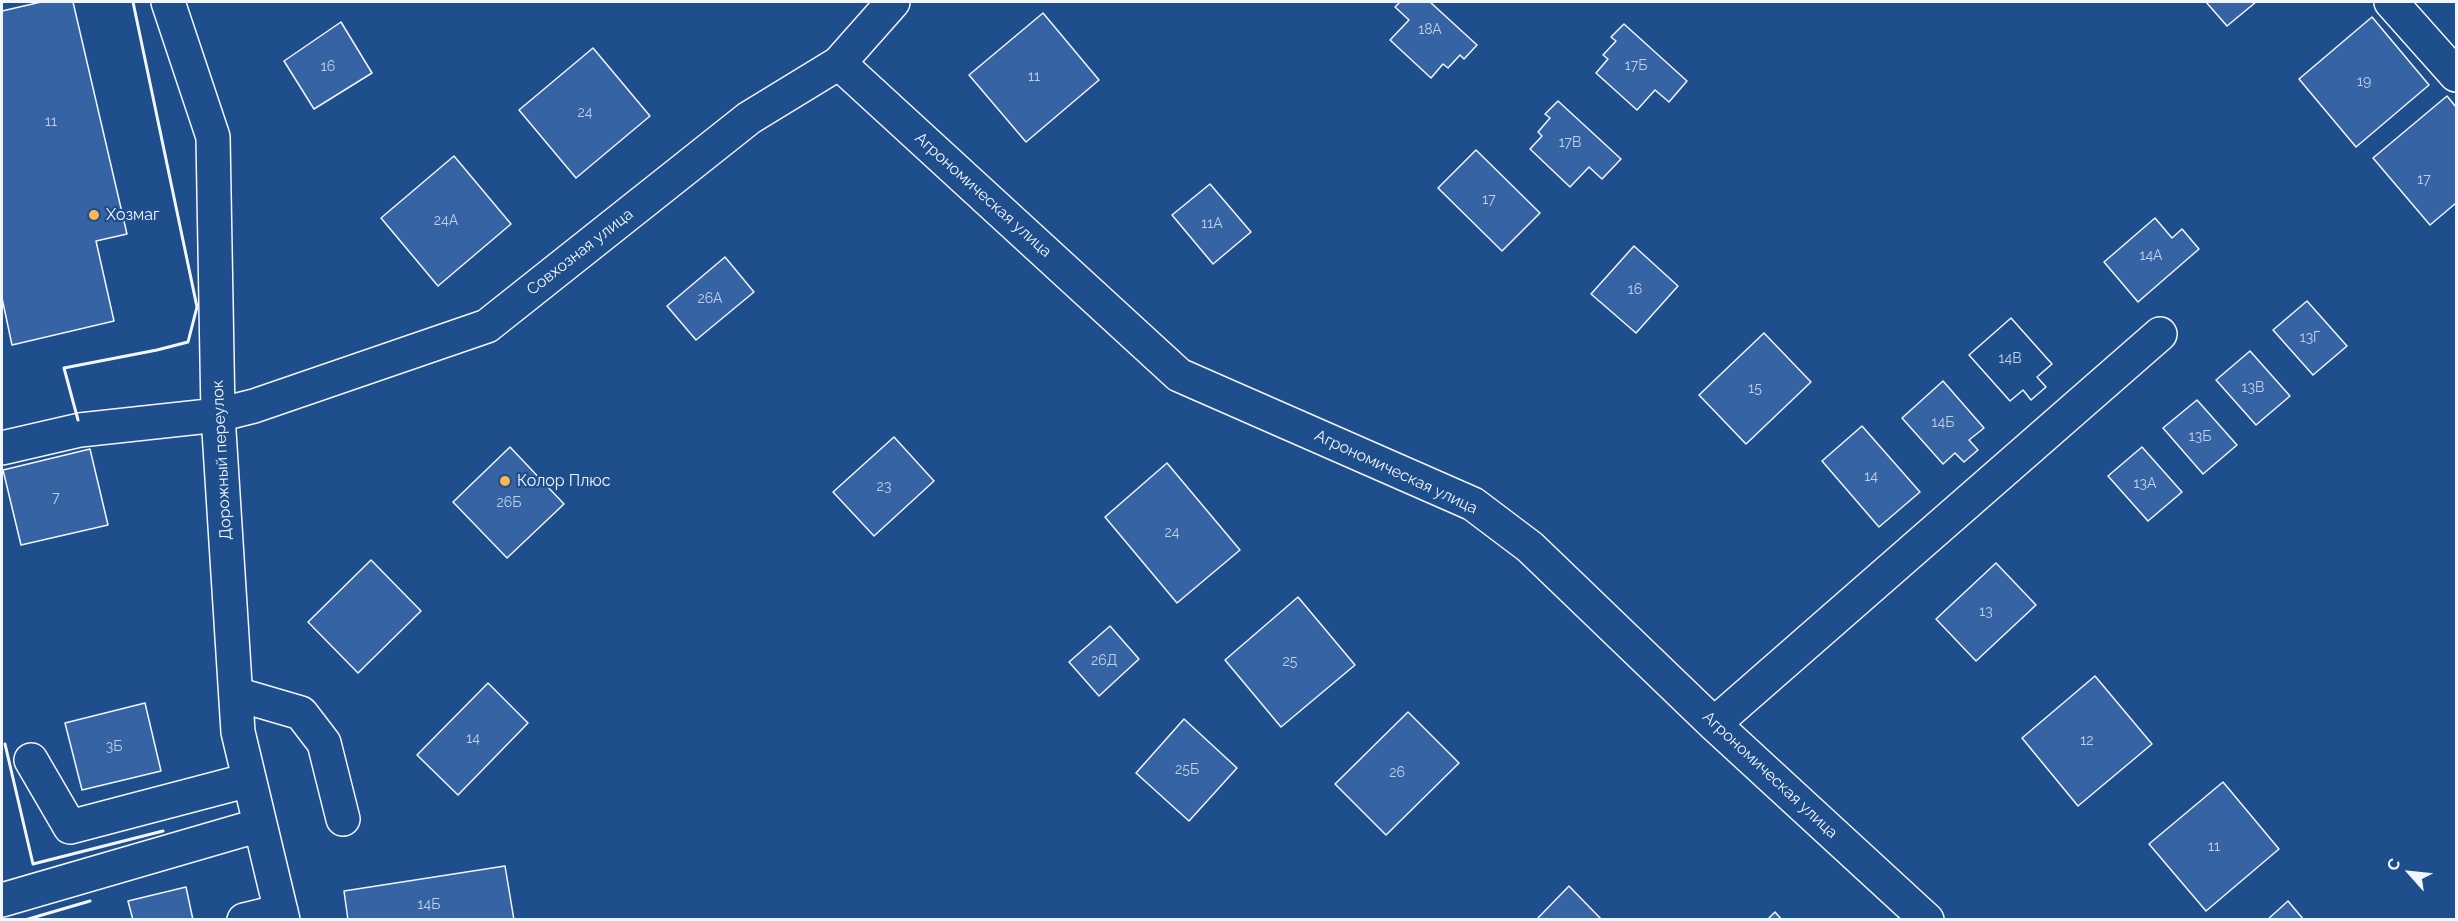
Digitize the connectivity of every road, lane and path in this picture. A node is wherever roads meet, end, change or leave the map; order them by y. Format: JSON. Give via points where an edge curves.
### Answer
{"nodes":[{"id":1,"x":168,"y":2,"type":"edge"},
{"id":2,"x":893,"y":2,"type":"edge"},
{"id":3,"x":2391,"y":2,"type":"edge"},
{"id":4,"x":839,"y":63,"type":"junction"},
{"id":5,"x":2457,"y":75,"type":"edge"},
{"id":6,"x":2160,"y":334,"type":"dead end"},
{"id":7,"x":218,"y":415,"type":"junction"},
{"id":8,"x":2,"y":448,"type":"edge"},
{"id":9,"x":236,"y":694,"type":"junction"},
{"id":10,"x":1714,"y":724,"type":"junction"},
{"id":11,"x":31,"y":760,"type":"dead end"},
{"id":12,"x":249,"y":780,"type":"junction"},
{"id":13,"x":342,"y":819,"type":"dead end"},
{"id":14,"x":260,"y":825,"type":"junction"},
{"id":15,"x":2,"y":900,"type":"edge"},
{"id":16,"x":282,"y":915,"type":"edge"},
{"id":17,"x":244,"y":920,"type":"edge"},
{"id":18,"x":1927,"y":920,"type":"edge"}],
"edges":[{"from":1,"to":7,"type":"street","name":"Дорожный переулок","via":[[213,138]]},
{"from":2,"to":4,"type":"street","name":"Совхозная улица"},
{"from":3,"to":5,"type":"street"},
{"from":4,"to":7,"type":"street","name":"Совхозная улица","via":[[749,118],[487,326]]},
{"from":4,"to":10,"type":"street","name":"Агрономическая улица","via":[[1179,375],[1473,504],[1530,547]]},
{"from":6,"to":10,"type":"street"},
{"from":7,"to":8,"type":"street","name":"Совхозная улица","via":[[80,430]]},
{"from":7,"to":9,"type":"street","name":"Дорожный переулок"},
{"from":9,"to":12,"type":"street","name":"Дорожный переулок","via":[[238,732]]},
{"from":9,"to":13,"type":"street","via":[[301,713],[324,743]]},
{"from":10,"to":18,"type":"street","name":"Агрономическая улица"},
{"from":11,"to":12,"type":"street","via":[[70,828]]},
{"from":12,"to":14,"type":"street","name":"Дорожный переулок"},
{"from":14,"to":15,"type":"street"},
{"from":14,"to":16,"type":"street","name":"Дорожный переулок"},
{"from":16,"to":17,"type":"street"}]}
